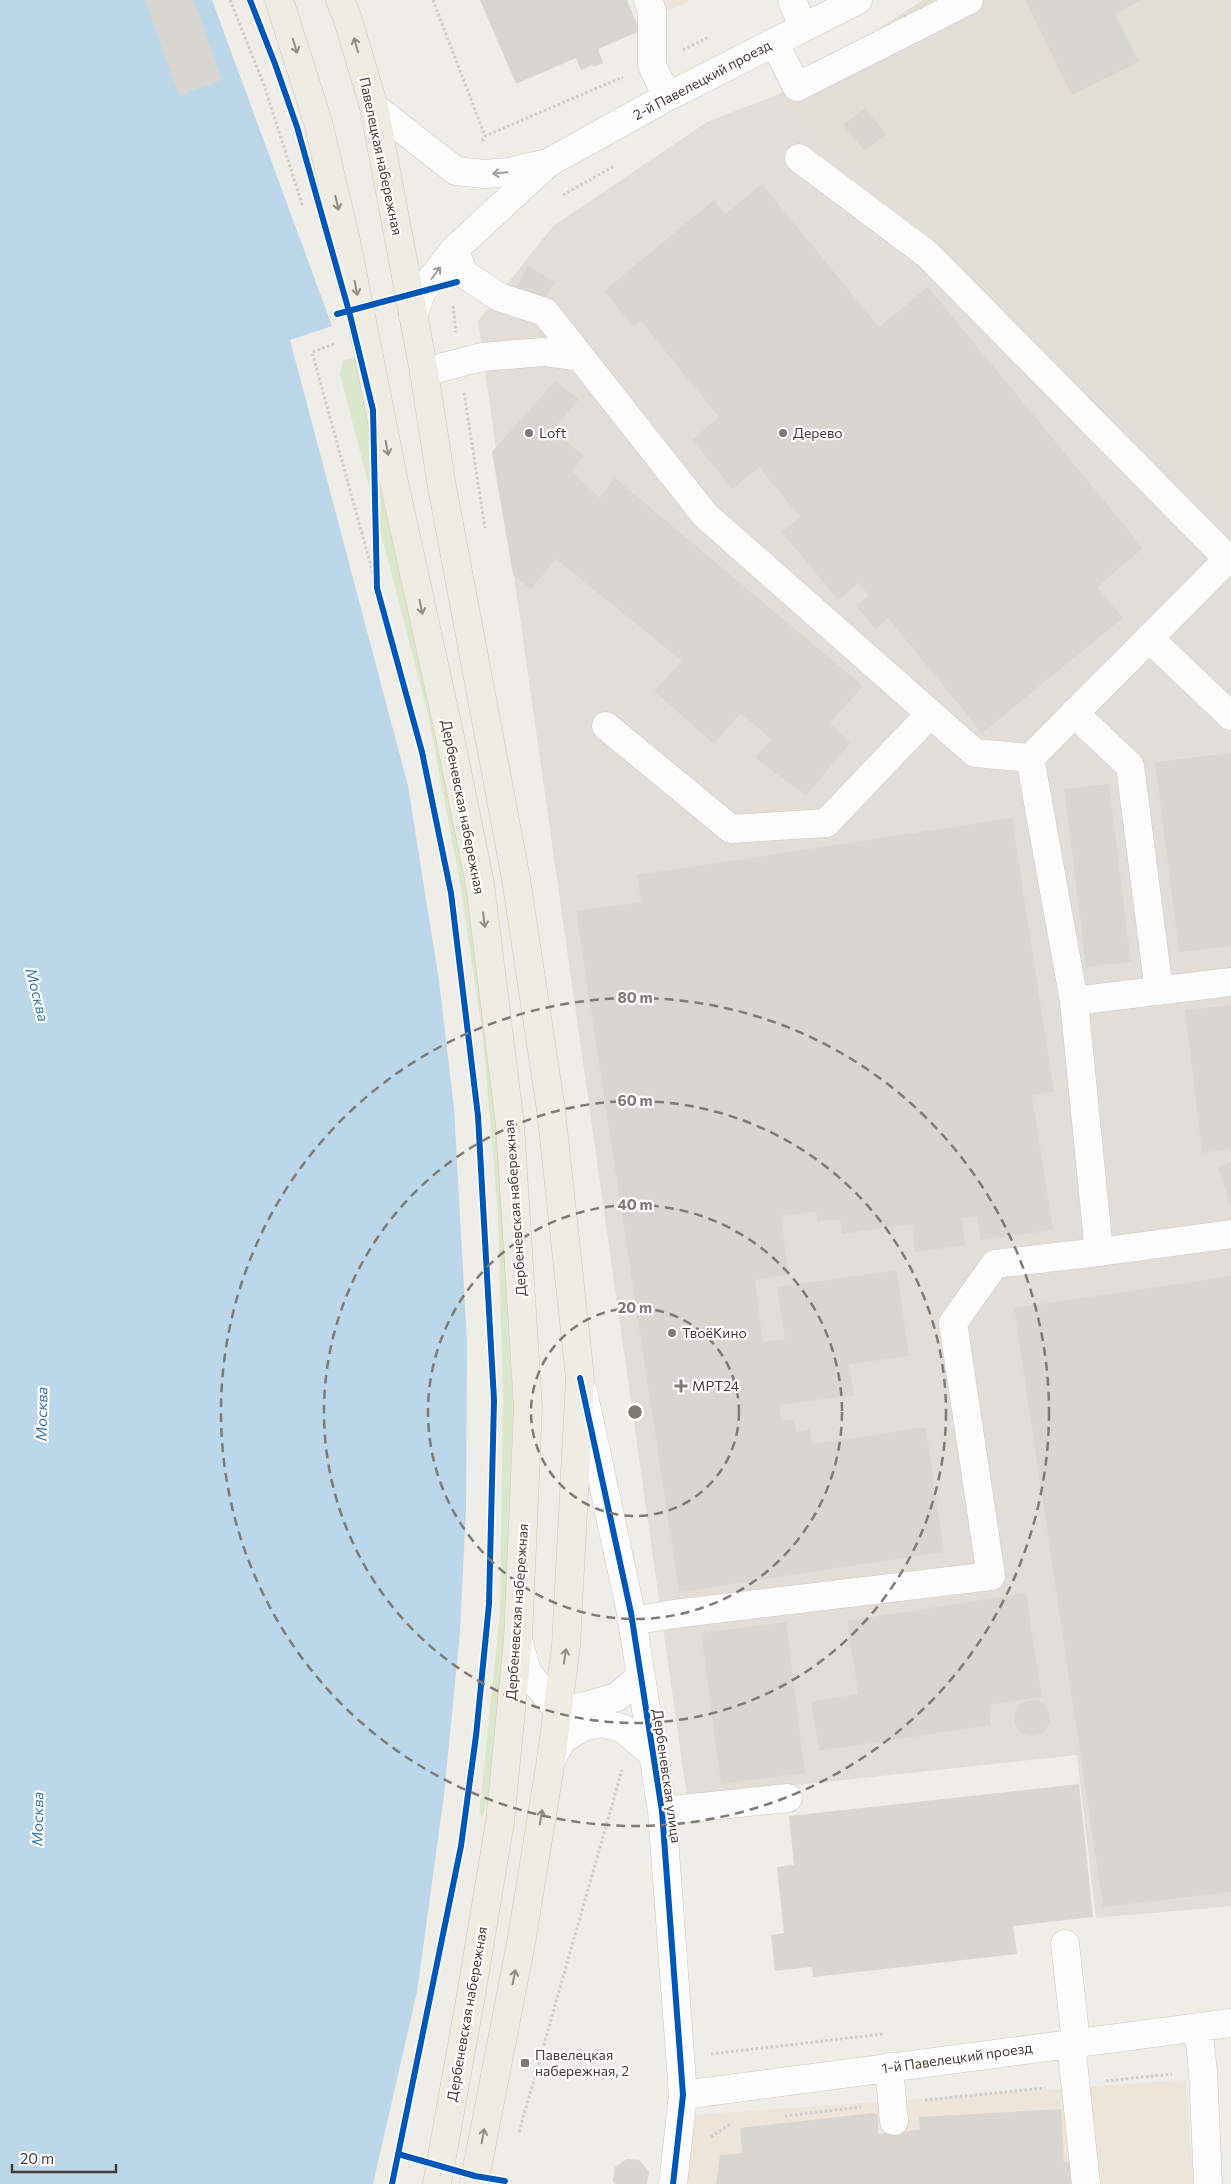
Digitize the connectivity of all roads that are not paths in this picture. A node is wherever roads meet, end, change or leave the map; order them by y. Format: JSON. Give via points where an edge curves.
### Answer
{"nodes":[{"id":1,"x":279,"y":0,"type":"edge"},
{"id":2,"x":340,"y":0,"type":"edge"},
{"id":3,"x":648,"y":0,"type":"edge"},
{"id":4,"x":792,"y":0,"type":"edge"},
{"id":5,"x":858,"y":0,"type":"edge"},
{"id":6,"x":969,"y":0,"type":"edge"},
{"id":7,"x":803,"y":28,"type":"junction"},
{"id":8,"x":774,"y":42,"type":"junction"},
{"id":9,"x":667,"y":97,"type":"junction"},
{"id":10,"x":374,"y":107,"type":"junction"},
{"id":11,"x":799,"y":158,"type":"dead end"},
{"id":12,"x":548,"y":163,"type":"junction"},
{"id":13,"x":455,"y":248,"type":"junction"},
{"id":14,"x":413,"y":315,"type":"junction"},
{"id":15,"x":580,"y":357,"type":"junction"},
{"id":16,"x":424,"y":372,"type":"junction"},
{"id":17,"x":1229,"y":561,"type":"edge"},
{"id":18,"x":1149,"y":638,"type":"junction"},
{"id":19,"x":1074,"y":713,"type":"junction"},
{"id":20,"x":930,"y":714,"type":"junction"},
{"id":21,"x":1231,"y":716,"type":"edge"},
{"id":22,"x":606,"y":726,"type":"dead end"},
{"id":23,"x":1030,"y":758,"type":"junction"},
{"id":24,"x":1231,"y":982,"type":"edge"},
{"id":25,"x":1159,"y":990,"type":"junction"},
{"id":26,"x":1074,"y":1001,"type":"junction"},
{"id":27,"x":1231,"y":1234,"type":"edge"},
{"id":28,"x":1099,"y":1252,"type":"junction"},
{"id":29,"x":580,"y":1378,"type":"junction"},
{"id":30,"x":632,"y":1621,"type":"junction"},
{"id":31,"x":518,"y":1640,"type":"junction"},
{"id":32,"x":640,"y":1676,"type":"junction"},
{"id":33,"x":558,"y":1710,"type":"junction"},
{"id":34,"x":601,"y":1722,"type":"junction"},
{"id":35,"x":653,"y":1754,"type":"junction"},
{"id":36,"x":551,"y":1760,"type":"junction"},
{"id":37,"x":788,"y":1798,"type":"dead end"},
{"id":38,"x":662,"y":1811,"type":"junction"},
{"id":39,"x":1065,"y":1944,"type":"dead end"},
{"id":40,"x":1231,"y":2023,"type":"edge"},
{"id":41,"x":1198,"y":2027,"type":"junction"},
{"id":42,"x":1074,"y":2042,"type":"junction"},
{"id":43,"x":890,"y":2067,"type":"junction"},
{"id":44,"x":683,"y":2095,"type":"junction"},
{"id":45,"x":893,"y":2112,"type":"road end"},
{"id":46,"x":437,"y":2184,"type":"edge"},
{"id":47,"x":474,"y":2184,"type":"edge"},
{"id":48,"x":674,"y":2184,"type":"edge"},
{"id":49,"x":1086,"y":2184,"type":"edge"},
{"id":50,"x":1208,"y":2184,"type":"edge"}],
"edges":[{"from":1,"to":31,"type":"main road","name":"Дербеневская набережная","one_way":true,"via":[[318,122],[346,241],[480,884],[509,1115],[528,1407]]},
{"from":10,"to":2,"type":"main road","name":"Павелецкая набережная","one_way":true},
{"from":3,"to":9,"type":"street","via":[[652,12],[652,65]]},
{"from":4,"to":7,"type":"street"},
{"from":5,"to":7,"type":"street","name":"2-й Павелецкий проезд"},
{"from":6,"to":8,"type":"street","via":[[797,87]]},
{"from":7,"to":8,"type":"street","name":"2-й Павелецкий проезд"},
{"from":8,"to":9,"type":"street","name":"2-й Павелецкий проезд"},
{"from":9,"to":12,"type":"street","name":"2-й Павелецкий проезд"},
{"from":12,"to":10,"type":"street","name":"2-й Павелецкий проезд","one_way":true,"via":[[493,174],[456,171]]},
{"from":10,"to":14,"type":"main road","name":"Павелецкая набережная"},
{"from":11,"to":17,"type":"street","via":[[927,254]]},
{"from":12,"to":13,"type":"street","name":"2-й Павелецкий проезд"},
{"from":14,"to":13,"type":"street","name":"2-й Павелецкий проезд","one_way":true,"via":[[422,291]]},
{"from":13,"to":15,"type":"street","via":[[463,273],[499,297],[545,312]]},
{"from":14,"to":16,"type":"main road"},
{"from":15,"to":16,"type":"street","via":[[544,352],[482,357]]},
{"from":15,"to":20,"type":"street","via":[[705,515]]},
{"from":16,"to":29,"type":"main road","via":[[442,487],[516,879],[551,1110]]},
{"from":17,"to":18,"type":"street"},
{"from":18,"to":19,"type":"street"},
{"from":18,"to":21,"type":"street"},
{"from":19,"to":23,"type":"street"},
{"from":19,"to":25,"type":"street","via":[[1130,766]]},
{"from":20,"to":22,"type":"street","via":[[826,823],[730,829]]},
{"from":20,"to":23,"type":"street","via":[[974,752]]},
{"from":23,"to":26,"type":"street"},
{"from":24,"to":25,"type":"street"},
{"from":25,"to":26,"type":"street"},
{"from":26,"to":28,"type":"street"},
{"from":27,"to":28,"type":"street"},
{"from":28,"to":30,"type":"street","via":[[995,1264],[952,1323],[991,1576]]},
{"from":29,"to":30,"type":"street","name":"Дербеневская улица"},
{"from":33,"to":29,"type":"main road","one_way":true,"via":[[566,1646]]},
{"from":30,"to":32,"type":"street","name":"Дербеневская улица"},
{"from":31,"to":33,"type":"street","via":[[528,1672]]},
{"from":31,"to":46,"type":"main road","name":"Дербеневская набережная","via":[[500,1822]]},
{"from":32,"to":33,"type":"street","via":[[617,1697]]},
{"from":32,"to":35,"type":"street","name":"Дербеневская улица"},
{"from":33,"to":34,"type":"street","name":"Дербеневская улица"},
{"from":33,"to":36,"type":"main road"},
{"from":34,"to":35,"type":"street","name":"Дербеневская улица","via":[[622,1728]]},
{"from":34,"to":36,"type":"street","via":[[582,1727],[562,1740]]},
{"from":35,"to":38,"type":"street","name":"Дербеневская улица"},
{"from":47,"to":36,"type":"main road","one_way":true,"via":[[521,1943]]},
{"from":37,"to":38,"type":"street"},
{"from":38,"to":44,"type":"street","name":"Дербеневская улица"},
{"from":39,"to":42,"type":"street"},
{"from":40,"to":41,"type":"street","name":"1-й Павелецкий проезд"},
{"from":41,"to":42,"type":"street","name":"1-й Павелецкий проезд"},
{"from":41,"to":50,"type":"street"},
{"from":42,"to":43,"type":"street","name":"1-й Павелецкий проезд"},
{"from":42,"to":49,"type":"street"},
{"from":43,"to":44,"type":"street","name":"1-й Павелецкий проезд"},
{"from":43,"to":45,"type":"street"},
{"from":44,"to":48,"type":"street","name":"Дербеневская улица"}]}
